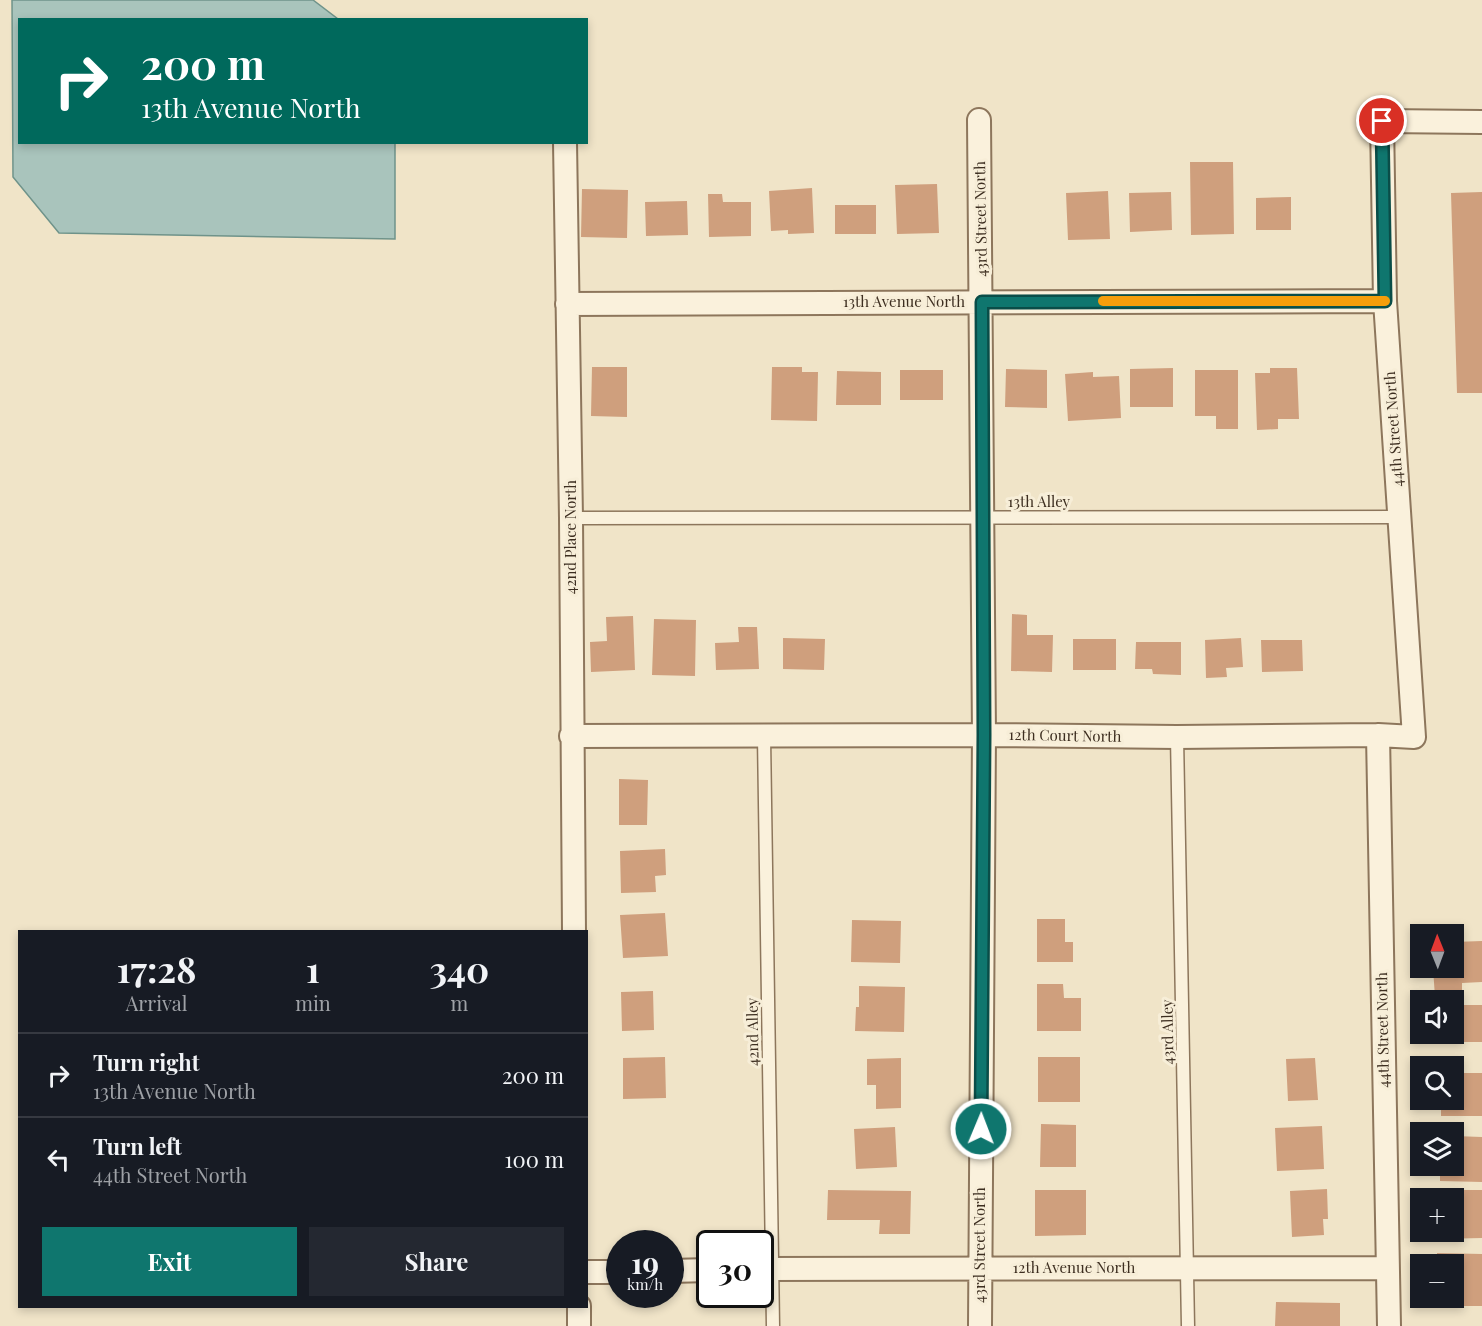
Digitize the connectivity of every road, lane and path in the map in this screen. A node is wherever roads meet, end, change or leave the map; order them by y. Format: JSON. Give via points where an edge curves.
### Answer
{"nodes":[{"id":1,"x":979,"y":120,"type":"dead end"},
{"id":2,"x":1482,"y":122,"type":"edge"},
{"id":3,"x":565,"y":144,"type":"edge"},
{"id":4,"x":1385,"y":301,"type":"junction"},
{"id":5,"x":982,"y":302,"type":"junction"},
{"id":6,"x":567,"y":304,"type":"junction"},
{"id":7,"x":982,"y":517,"type":"junction"},
{"id":8,"x":1400,"y":517,"type":"junction"},
{"id":9,"x":571,"y":518,"type":"junction"},
{"id":10,"x":984,"y":735,"type":"junction"},
{"id":11,"x":1378,"y":735,"type":"junction"},
{"id":12,"x":571,"y":736,"type":"junction"},
{"id":13,"x":764,"y":737,"type":"junction"},
{"id":14,"x":1177,"y":737,"type":"junction"},
{"id":15,"x":1414,"y":737,"type":"joint"},
{"id":16,"x":574,"y":930,"type":"edge"},
{"id":17,"x":766,"y":1230,"type":"edge"},
{"id":18,"x":1187,"y":1267,"type":"junction"},
{"id":19,"x":980,"y":1268,"type":"junction"},
{"id":20,"x":1388,"y":1268,"type":"junction"},
{"id":21,"x":774,"y":1269,"type":"edge"},
{"id":22,"x":588,"y":1272,"type":"edge"},
{"id":23,"x":606,"y":1272,"type":"edge"},
{"id":24,"x":579,"y":1308,"type":"edge"},
{"id":25,"x":771,"y":1308,"type":"edge"},
{"id":26,"x":579,"y":1326,"type":"edge"},
{"id":27,"x":773,"y":1326,"type":"edge"},
{"id":28,"x":980,"y":1326,"type":"edge"},
{"id":29,"x":1188,"y":1326,"type":"edge"},
{"id":30,"x":1389,"y":1326,"type":"edge"}],
"edges":[{"from":1,"to":5,"type":"street","name":"43rd Street North"},
{"from":2,"to":4,"type":"street","name":"44th Street North","via":[[1382,121]]},
{"from":3,"to":6,"type":"street","name":"42nd Place North"},
{"from":4,"to":5,"type":"street","name":"13th Avenue North"},
{"from":4,"to":8,"type":"street","name":"44th Street North"},
{"from":5,"to":6,"type":"street","name":"13th Avenue North"},
{"from":5,"to":7,"type":"street","name":"43rd Street North"},
{"from":6,"to":9,"type":"street","name":"42nd Place North"},
{"from":7,"to":8,"type":"lane","name":"13th Alley"},
{"from":7,"to":9,"type":"lane","name":"13th Alley"},
{"from":7,"to":10,"type":"street","name":"43rd Street North"},
{"from":8,"to":15,"type":"street","name":"44th Street North"},
{"from":9,"to":12,"type":"street","name":"42nd Place North"},
{"from":10,"to":13,"type":"street","name":"12th Court North"},
{"from":10,"to":14,"type":"street","name":"12th Court North"},
{"from":10,"to":19,"type":"street","name":"43rd Street North"},
{"from":11,"to":14,"type":"street","name":"12th Court North"},
{"from":11,"to":15,"type":"street","name":"12th Court North"},
{"from":11,"to":20,"type":"street","name":"44th Street North"},
{"from":12,"to":13,"type":"street","name":"12th Court North"},
{"from":12,"to":16,"type":"street","name":"42nd Place North"},
{"from":13,"to":17,"type":"lane","name":"42nd Alley"},
{"from":14,"to":18,"type":"lane","name":"43rd Alley"},
{"from":18,"to":19,"type":"street","name":"12th Avenue North"},
{"from":18,"to":20,"type":"street","name":"12th Avenue North"},
{"from":18,"to":29,"type":"lane","name":"43rd Alley"},
{"from":19,"to":21,"type":"street","name":"12th Avenue North"},
{"from":19,"to":28,"type":"street","name":"43rd Street North"},
{"from":20,"to":30,"type":"street","name":"44th Street North"},
{"from":22,"to":23,"type":"street"},
{"from":24,"to":26,"type":"street"},
{"from":25,"to":27,"type":"lane","name":"42nd Alley"}]}
